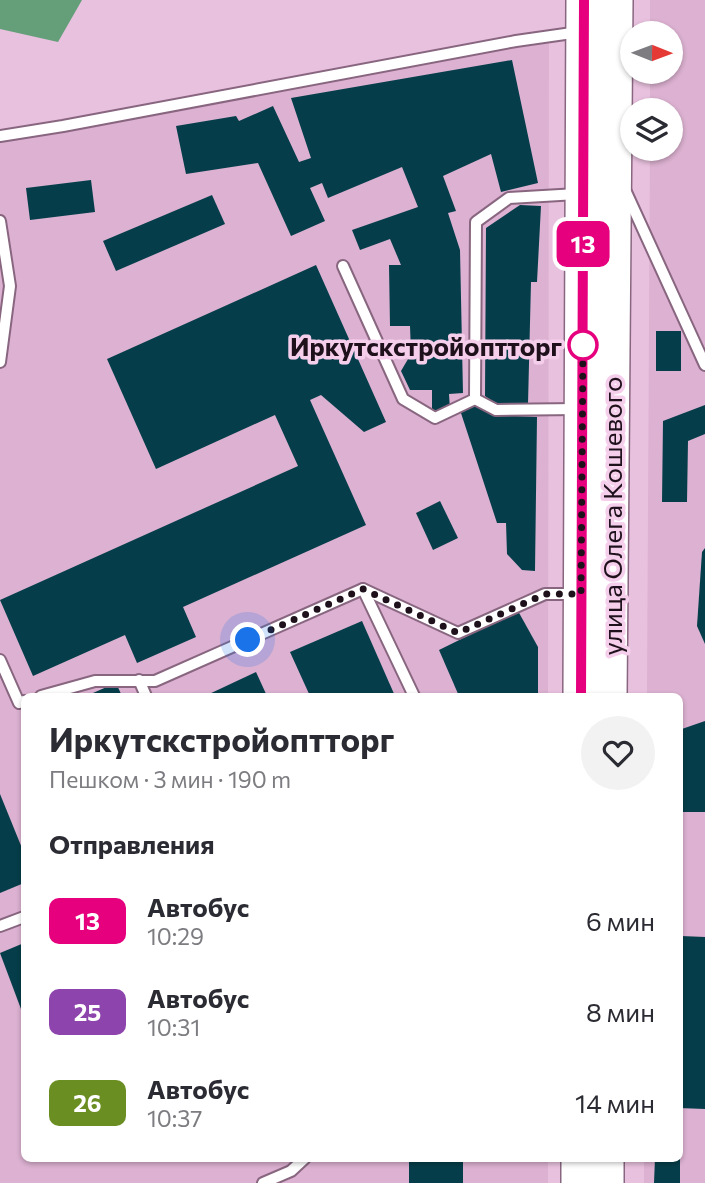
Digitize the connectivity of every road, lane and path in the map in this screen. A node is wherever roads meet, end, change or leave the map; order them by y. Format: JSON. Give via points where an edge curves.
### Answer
{"nodes":[{"id":1,"x":615,"y":0,"type":"edge"},
{"id":2,"x":582,"y":10,"type":"edge"},
{"id":3,"x":0,"y":136,"type":"edge"},
{"id":4,"x":613,"y":164,"type":"junction"},
{"id":5,"x":584,"y":194,"type":"junction"},
{"id":6,"x":0,"y":221,"type":"edge"},
{"id":7,"x":343,"y":266,"type":"dead end"},
{"id":8,"x":0,"y":362,"type":"edge"},
{"id":9,"x":705,"y":365,"type":"edge"},
{"id":10,"x":475,"y":400,"type":"junction"},
{"id":11,"x":582,"y":409,"type":"junction"},
{"id":12,"x":363,"y":589,"type":"junction"},
{"id":13,"x":581,"y":594,"type":"junction"},
{"id":14,"x":2,"y":667,"type":"edge"},
{"id":15,"x":139,"y":680,"type":"junction"},
{"id":16,"x":52,"y":693,"type":"edge"},
{"id":17,"x":145,"y":693,"type":"edge"},
{"id":18,"x":413,"y":693,"type":"edge"},
{"id":19,"x":581,"y":693,"type":"edge"},
{"id":20,"x":609,"y":693,"type":"edge"},
{"id":21,"x":21,"y":700,"type":"edge"},
{"id":22,"x":21,"y":918,"type":"edge"},
{"id":23,"x":0,"y":926,"type":"edge"},
{"id":24,"x":301,"y":1162,"type":"edge"},
{"id":25,"x":579,"y":1162,"type":"edge"},
{"id":26,"x":606,"y":1162,"type":"edge"},
{"id":27,"x":264,"y":1183,"type":"edge"},
{"id":28,"x":579,"y":1183,"type":"edge"},
{"id":29,"x":606,"y":1183,"type":"edge"}],
"edges":[{"from":1,"to":4,"type":"main road","name":"улица Олега Кошевого"},
{"from":2,"to":3,"type":"lane","via":[[516,41]]},
{"from":2,"to":5,"type":"main road","name":"улица Олега Кошевого"},
{"from":4,"to":9,"type":"lane"},
{"from":4,"to":20,"type":"main road","name":"улица Олега Кошевого"},
{"from":5,"to":10,"type":"lane","via":[[509,198],[476,222]]},
{"from":5,"to":11,"type":"main road","name":"улица Олега Кошевого"},
{"from":6,"to":8,"type":"lane","via":[[10,286]]},
{"from":7,"to":10,"type":"lane","via":[[402,399],[435,418]]},
{"from":10,"to":11,"type":"lane","via":[[496,410]]},
{"from":11,"to":13,"type":"main road","name":"улица Олега Кошевого"},
{"from":12,"to":13,"type":"lane","via":[[458,633],[545,594]]},
{"from":12,"to":15,"type":"lane","via":[[155,681]]},
{"from":12,"to":18,"type":"lane"},
{"from":13,"to":19,"type":"main road","name":"улица Олега Кошевого"},
{"from":14,"to":21,"type":"lane"},
{"from":15,"to":16,"type":"lane","via":[[95,681]]},
{"from":15,"to":17,"type":"lane"},
{"from":22,"to":23,"type":"lane"},
{"from":24,"to":27,"type":"lane"},
{"from":25,"to":28,"type":"main road"},
{"from":26,"to":29,"type":"main road"}]}
